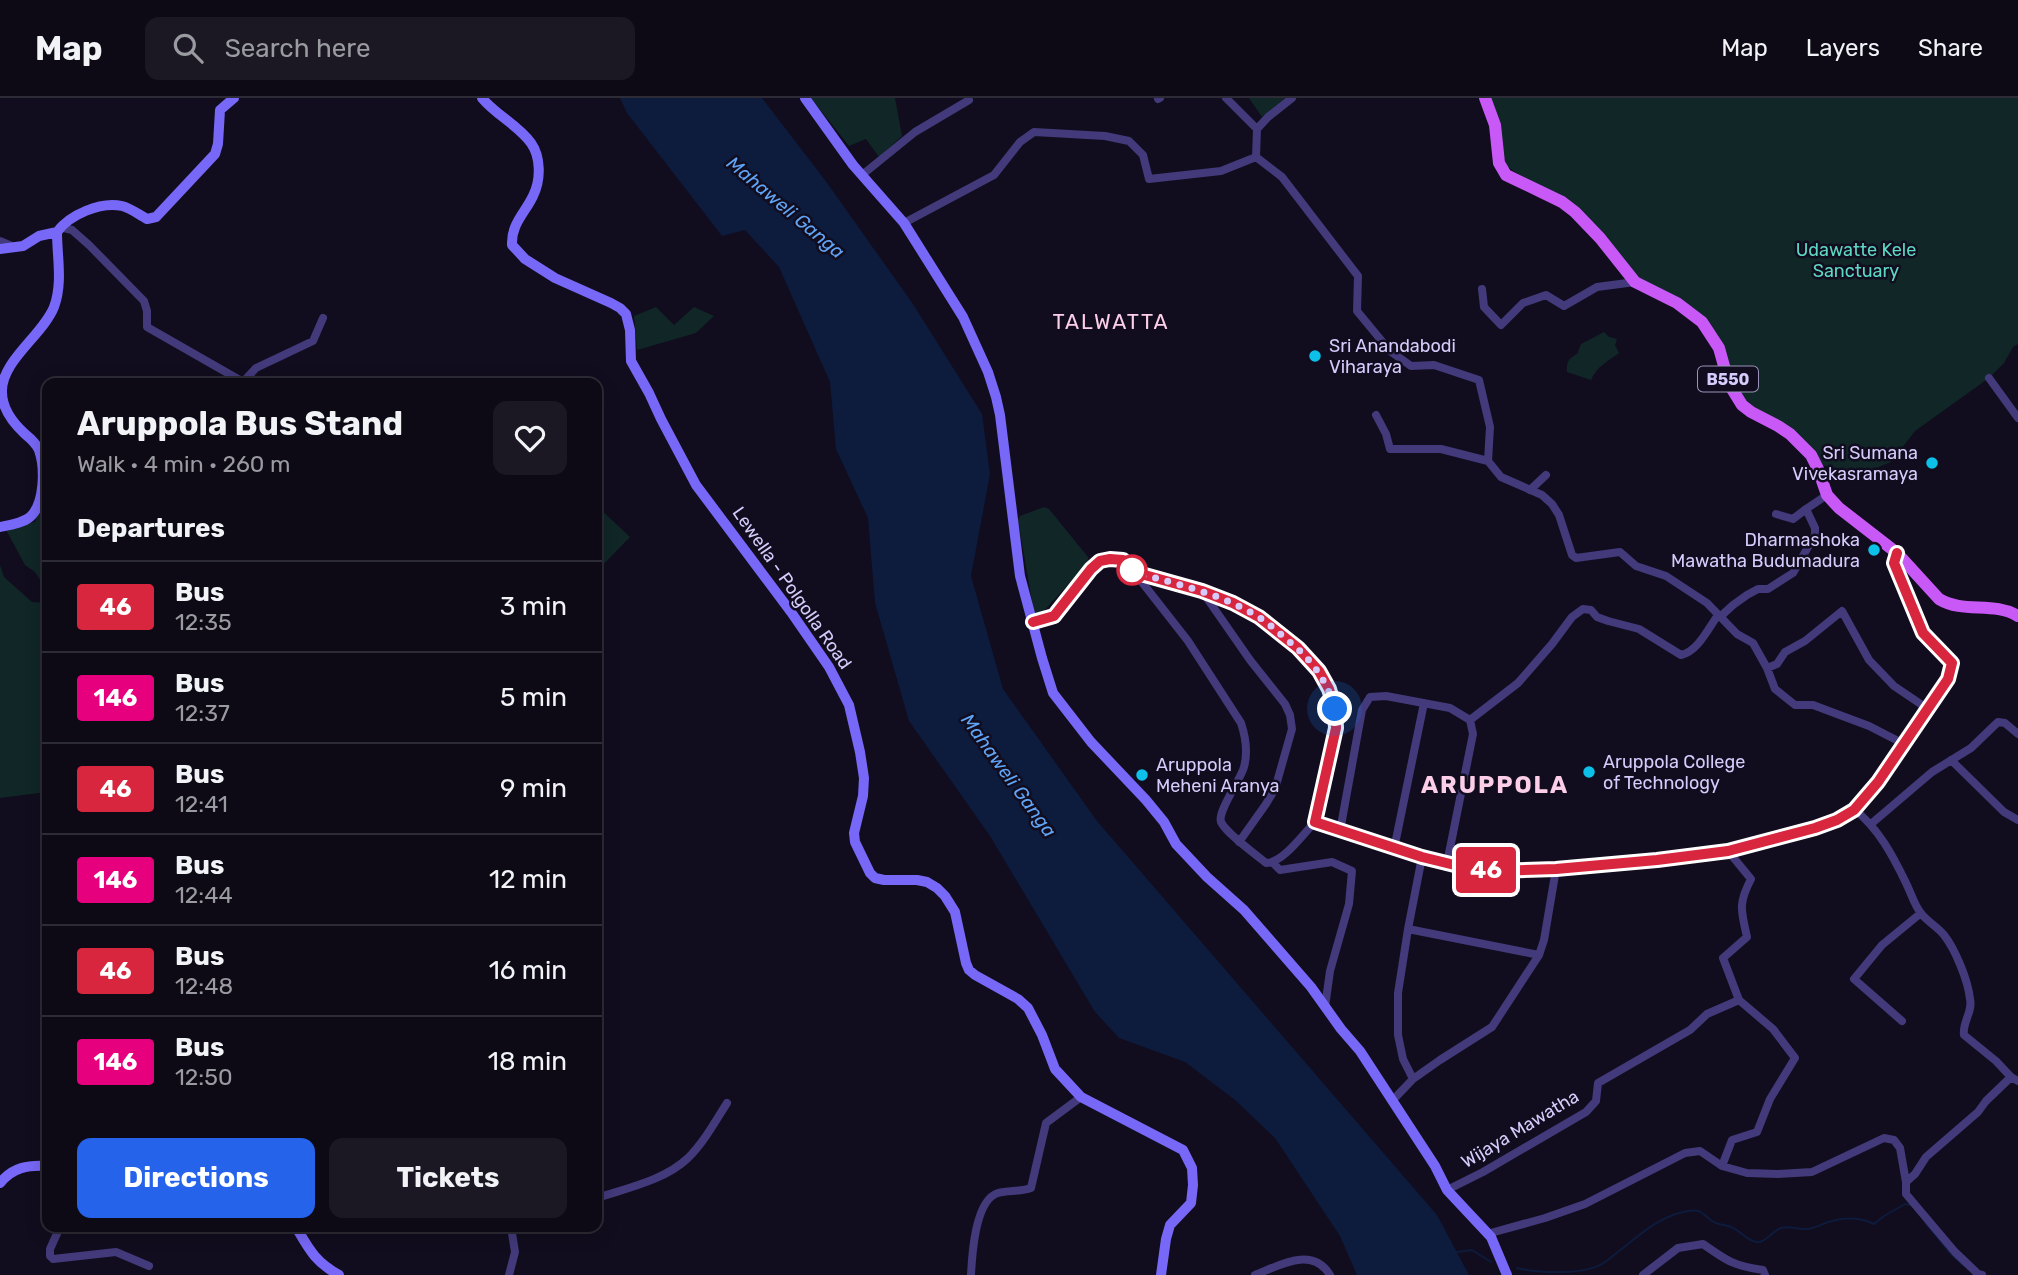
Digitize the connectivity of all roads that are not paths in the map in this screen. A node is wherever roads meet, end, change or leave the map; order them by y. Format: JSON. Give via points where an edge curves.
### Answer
{"nodes":[{"id":1,"x":234,"y":98,"type":"edge"},
{"id":2,"x":482,"y":98,"type":"edge"},
{"id":3,"x":805,"y":98,"type":"edge"},
{"id":4,"x":1226,"y":98,"type":"edge"},
{"id":5,"x":1293,"y":98,"type":"edge"},
{"id":6,"x":1485,"y":98,"type":"edge"},
{"id":7,"x":969,"y":100,"type":"dead end"},
{"id":8,"x":1257,"y":129,"type":"junction"},
{"id":9,"x":1256,"y":157,"type":"junction"},
{"id":10,"x":862,"y":174,"type":"junction"},
{"id":11,"x":904,"y":223,"type":"junction"},
{"id":12,"x":59,"y":230,"type":"junction"},
{"id":13,"x":0,"y":241,"type":"edge"},
{"id":14,"x":15,"y":247,"type":"junction"},
{"id":15,"x":0,"y":249,"type":"edge"},
{"id":16,"x":1635,"y":282,"type":"junction"},
{"id":17,"x":1482,"y":289,"type":"dead end"},
{"id":18,"x":323,"y":318,"type":"dead end"},
{"id":19,"x":237,"y":378,"type":"edge"},
{"id":20,"x":247,"y":378,"type":"edge"},
{"id":21,"x":1989,"y":378,"type":"dead end"},
{"id":22,"x":1376,"y":415,"type":"dead end"},
{"id":23,"x":2018,"y":418,"type":"edge"},
{"id":24,"x":1489,"y":461,"type":"junction"},
{"id":25,"x":42,"y":464,"type":"edge"},
{"id":26,"x":1546,"y":475,"type":"dead end"},
{"id":27,"x":1530,"y":489,"type":"junction"},
{"id":28,"x":42,"y":490,"type":"edge"},
{"id":29,"x":1827,"y":495,"type":"junction"},
{"id":30,"x":1806,"y":509,"type":"junction"},
{"id":31,"x":1776,"y":514,"type":"dead end"},
{"id":32,"x":0,"y":527,"type":"edge"},
{"id":33,"x":1897,"y":553,"type":"junction"},
{"id":34,"x":1134,"y":572,"type":"junction"},
{"id":35,"x":1202,"y":591,"type":"junction"},
{"id":36,"x":1719,"y":616,"type":"junction"},
{"id":37,"x":2018,"y":616,"type":"edge"},
{"id":38,"x":1033,"y":622,"type":"junction"},
{"id":39,"x":1767,"y":668,"type":"junction"},
{"id":40,"x":1424,"y":703,"type":"junction"},
{"id":41,"x":1928,"y":709,"type":"junction"},
{"id":42,"x":1469,"y":720,"type":"junction"},
{"id":43,"x":2018,"y":734,"type":"edge"},
{"id":44,"x":1904,"y":744,"type":"junction"},
{"id":45,"x":1951,"y":760,"type":"junction"},
{"id":46,"x":1854,"y":810,"type":"junction"},
{"id":47,"x":2018,"y":820,"type":"edge"},
{"id":48,"x":1315,"y":822,"type":"junction"},
{"id":49,"x":1871,"y":824,"type":"junction"},
{"id":50,"x":1340,"y":831,"type":"junction"},
{"id":51,"x":1239,"y":842,"type":"junction"},
{"id":52,"x":1394,"y":849,"type":"junction"},
{"id":53,"x":1728,"y":851,"type":"junction"},
{"id":54,"x":1422,"y":857,"type":"junction"},
{"id":55,"x":1273,"y":863,"type":"junction"},
{"id":56,"x":1447,"y":863,"type":"junction"},
{"id":57,"x":1556,"y":869,"type":"junction"},
{"id":58,"x":1921,"y":914,"type":"junction"},
{"id":59,"x":1408,"y":929,"type":"junction"},
{"id":60,"x":1539,"y":955,"type":"junction"},
{"id":61,"x":1739,"y":1000,"type":"junction"},
{"id":62,"x":1325,"y":1007,"type":"junction"},
{"id":63,"x":1902,"y":1021,"type":"dead end"},
{"id":64,"x":1413,"y":1079,"type":"junction"},
{"id":65,"x":2014,"y":1079,"type":"edge"},
{"id":66,"x":1081,"y":1097,"type":"junction"},
{"id":67,"x":1392,"y":1101,"type":"junction"},
{"id":68,"x":727,"y":1103,"type":"dead end"},
{"id":69,"x":42,"y":1166,"type":"edge"},
{"id":70,"x":1722,"y":1166,"type":"junction"},
{"id":71,"x":1906,"y":1182,"type":"junction"},
{"id":72,"x":0,"y":1184,"type":"edge"},
{"id":73,"x":1447,"y":1190,"type":"junction"},
{"id":74,"x":602,"y":1196,"type":"edge"},
{"id":75,"x":58,"y":1232,"type":"edge"},
{"id":76,"x":299,"y":1232,"type":"edge"},
{"id":77,"x":512,"y":1232,"type":"edge"},
{"id":78,"x":1488,"y":1234,"type":"junction"},
{"id":79,"x":149,"y":1266,"type":"dead end"},
{"id":80,"x":339,"y":1275,"type":"edge"},
{"id":81,"x":509,"y":1275,"type":"edge"},
{"id":82,"x":971,"y":1275,"type":"edge"},
{"id":83,"x":1161,"y":1275,"type":"edge"},
{"id":84,"x":1255,"y":1275,"type":"edge"},
{"id":85,"x":1330,"y":1275,"type":"edge"},
{"id":86,"x":1507,"y":1275,"type":"edge"},
{"id":87,"x":1643,"y":1275,"type":"edge"},
{"id":88,"x":1765,"y":1275,"type":"edge"},
{"id":89,"x":1982,"y":1275,"type":"edge"}],
"edges":[{"from":1,"to":12,"type":"street","via":[[220,110],[215,154],[156,217],[147,219],[124,206],[108,205],[71,216]]},
{"from":2,"to":66,"type":"street","name":"Lewella - Polgolla Road","via":[[528,139],[537,153],[537,184],[517,221],[512,245],[555,278],[626,314],[631,361],[696,485],[829,667],[849,705],[864,778],[855,842],[870,873],[884,880],[927,882],[945,896],[959,922],[969,970],[1028,1008],[1055,1069]]},
{"from":3,"to":10,"type":"street"},
{"from":4,"to":8,"type":"street"},
{"from":5,"to":8,"type":"street"},
{"from":6,"to":16,"type":"main road","number":"B550","via":[[1503,171],[1575,212]]},
{"from":7,"to":10,"type":"street","via":[[915,132]]},
{"from":8,"to":9,"type":"street"},
{"from":9,"to":11,"type":"street","via":[[1221,171],[1149,179],[1143,155],[1129,141],[1034,132],[994,175]]},
{"from":9,"to":24,"type":"street","via":[[1282,177],[1358,276],[1357,311],[1390,351],[1411,366],[1434,365],[1479,380],[1490,427]]},
{"from":10,"to":11,"type":"street"},
{"from":11,"to":38,"type":"street","via":[[963,317],[988,372],[1000,415],[1020,576]]},
{"from":12,"to":14,"type":"street"},
{"from":12,"to":19,"type":"street","via":[[72,230],[144,301],[147,327]]},
{"from":12,"to":25,"type":"street","via":[[59,285],[54,305],[13,363],[2,390],[8,414],[39,450]]},
{"from":13,"to":14,"type":"street"},
{"from":14,"to":15,"type":"street"},
{"from":16,"to":17,"type":"street","via":[[1597,287],[1564,306],[1546,295],[1523,303],[1501,324],[1484,307]]},
{"from":16,"to":29,"type":"main road","number":"B550","via":[[1702,322],[1719,348],[1729,384],[1742,405],[1804,447]]},
{"from":18,"to":20,"type":"street","via":[[313,341],[256,368]]},
{"from":21,"to":23,"type":"street"},
{"from":22,"to":24,"type":"street","via":[[1390,449],[1441,449]]},
{"from":24,"to":27,"type":"street","via":[[1501,477]]},
{"from":26,"to":27,"type":"street"},
{"from":27,"to":36,"type":"street","via":[[1552,504],[1576,558],[1620,552],[1636,566],[1666,576]]},
{"from":28,"to":32,"type":"street","via":[[29,518]]},
{"from":29,"to":30,"type":"street"},
{"from":29,"to":33,"type":"main road","number":"B550"},
{"from":30,"to":31,"type":"street","via":[[1793,519]]},
{"from":30,"to":36,"type":"street","via":[[1815,535],[1793,573],[1768,589],[1758,589]]},
{"from":33,"to":37,"type":"main road","number":"B550","via":[[1947,603],[1998,608]]},
{"from":33,"to":41,"type":"street","via":[[1894,563],[1923,633],[1952,663],[1948,679]]},
{"from":34,"to":35,"type":"street"},
{"from":34,"to":38,"type":"street","via":[[1123,560],[1100,561],[1054,616]]},
{"from":34,"to":51,"type":"street","via":[[1188,641],[1241,723],[1246,738],[1245,765],[1220,813],[1221,821]]},
{"from":35,"to":48,"type":"street","via":[[1259,617],[1298,648],[1329,689],[1336,728]]},
{"from":35,"to":51,"type":"street","via":[[1290,715],[1292,729],[1275,789]]},
{"from":36,"to":39,"type":"street","via":[[1753,643]]},
{"from":36,"to":42,"type":"street","via":[[1700,641],[1681,655],[1639,629],[1583,609],[1518,682]]},
{"from":38,"to":62,"type":"street","via":[[1053,693],[1080,729],[1146,800],[1176,844],[1244,910]]},
{"from":39,"to":41,"type":"street","via":[[1842,611],[1868,660],[1894,686]]},
{"from":39,"to":44,"type":"street","via":[[1775,689],[1795,705],[1813,705]]},
{"from":40,"to":42,"type":"street","via":[[1450,708]]},
{"from":40,"to":50,"type":"street","via":[[1375,695],[1366,701]]},
{"from":40,"to":52,"type":"street"},
{"from":41,"to":44,"type":"street"},
{"from":42,"to":56,"type":"street","via":[[1473,734]]},
{"from":43,"to":45,"type":"street","via":[[1998,722]]},
{"from":44,"to":46,"type":"street"},
{"from":45,"to":47,"type":"street"},
{"from":45,"to":49,"type":"street"},
{"from":46,"to":49,"type":"street"},
{"from":46,"to":53,"type":"street","via":[[1815,828]]},
{"from":48,"to":50,"type":"street"},
{"from":48,"to":55,"type":"street"},
{"from":49,"to":58,"type":"street","via":[[1895,859]]},
{"from":50,"to":52,"type":"street"},
{"from":51,"to":55,"type":"street","via":[[1266,863]]},
{"from":52,"to":54,"type":"street"},
{"from":53,"to":57,"type":"street"},
{"from":53,"to":61,"type":"street","via":[[1751,879],[1742,897],[1747,937],[1723,958]]},
{"from":54,"to":56,"type":"street"},
{"from":54,"to":59,"type":"street"},
{"from":55,"to":62,"type":"street","via":[[1280,870],[1332,862],[1352,871]]},
{"from":56,"to":57,"type":"street","via":[[1475,870]]},
{"from":57,"to":60,"type":"street"},
{"from":58,"to":63,"type":"street","via":[[1882,946],[1854,979]]},
{"from":58,"to":65,"type":"street","via":[[1943,934],[1966,979],[1971,1010],[1964,1035]]},
{"from":59,"to":60,"type":"street"},
{"from":59,"to":64,"type":"street","via":[[1398,993],[1398,1035]]},
{"from":60,"to":64,"type":"street","via":[[1492,1027]]},
{"from":61,"to":70,"type":"street","via":[[1773,1029],[1795,1058],[1770,1099],[1757,1132],[1732,1140]]},
{"from":61,"to":73,"type":"street","name":"Wijaya Mawatha","via":[[1707,1014],[1690,1030],[1598,1083],[1596,1101],[1586,1112]]},
{"from":62,"to":67,"type":"street"},
{"from":64,"to":67,"type":"street"},
{"from":65,"to":71,"type":"street","via":[[1926,1157]]},
{"from":66,"to":82,"type":"street","via":[[1046,1123],[1031,1188],[996,1193],[986,1201],[973,1240]]},
{"from":66,"to":83,"type":"street","name":"Lewella - Polgolla Road","via":[[1182,1150],[1192,1168],[1191,1203],[1170,1225]]},
{"from":67,"to":73,"type":"street"},
{"from":68,"to":74,"type":"street","via":[[687,1160],[660,1176]]},
{"from":69,"to":72,"type":"street","via":[[23,1166]]},
{"from":70,"to":71,"type":"street","via":[[1747,1173],[1812,1172],[1884,1138],[1894,1140],[1900,1149]]},
{"from":70,"to":78,"type":"street","via":[[1700,1151],[1685,1153],[1585,1204]]},
{"from":71,"to":89,"type":"street","via":[[1906,1194],[1955,1252]]},
{"from":73,"to":78,"type":"street"},
{"from":75,"to":79,"type":"street","via":[[50,1249],[53,1259],[116,1252]]},
{"from":76,"to":80,"type":"street","via":[[320,1264]]},
{"from":77,"to":81,"type":"street","via":[[515,1252]]},
{"from":78,"to":86,"type":"street"},
{"from":84,"to":85,"type":"street","via":[[1310,1259]]},
{"from":87,"to":88,"type":"street","via":[[1678,1248],[1703,1244],[1738,1266],[1763,1270]]}]}
